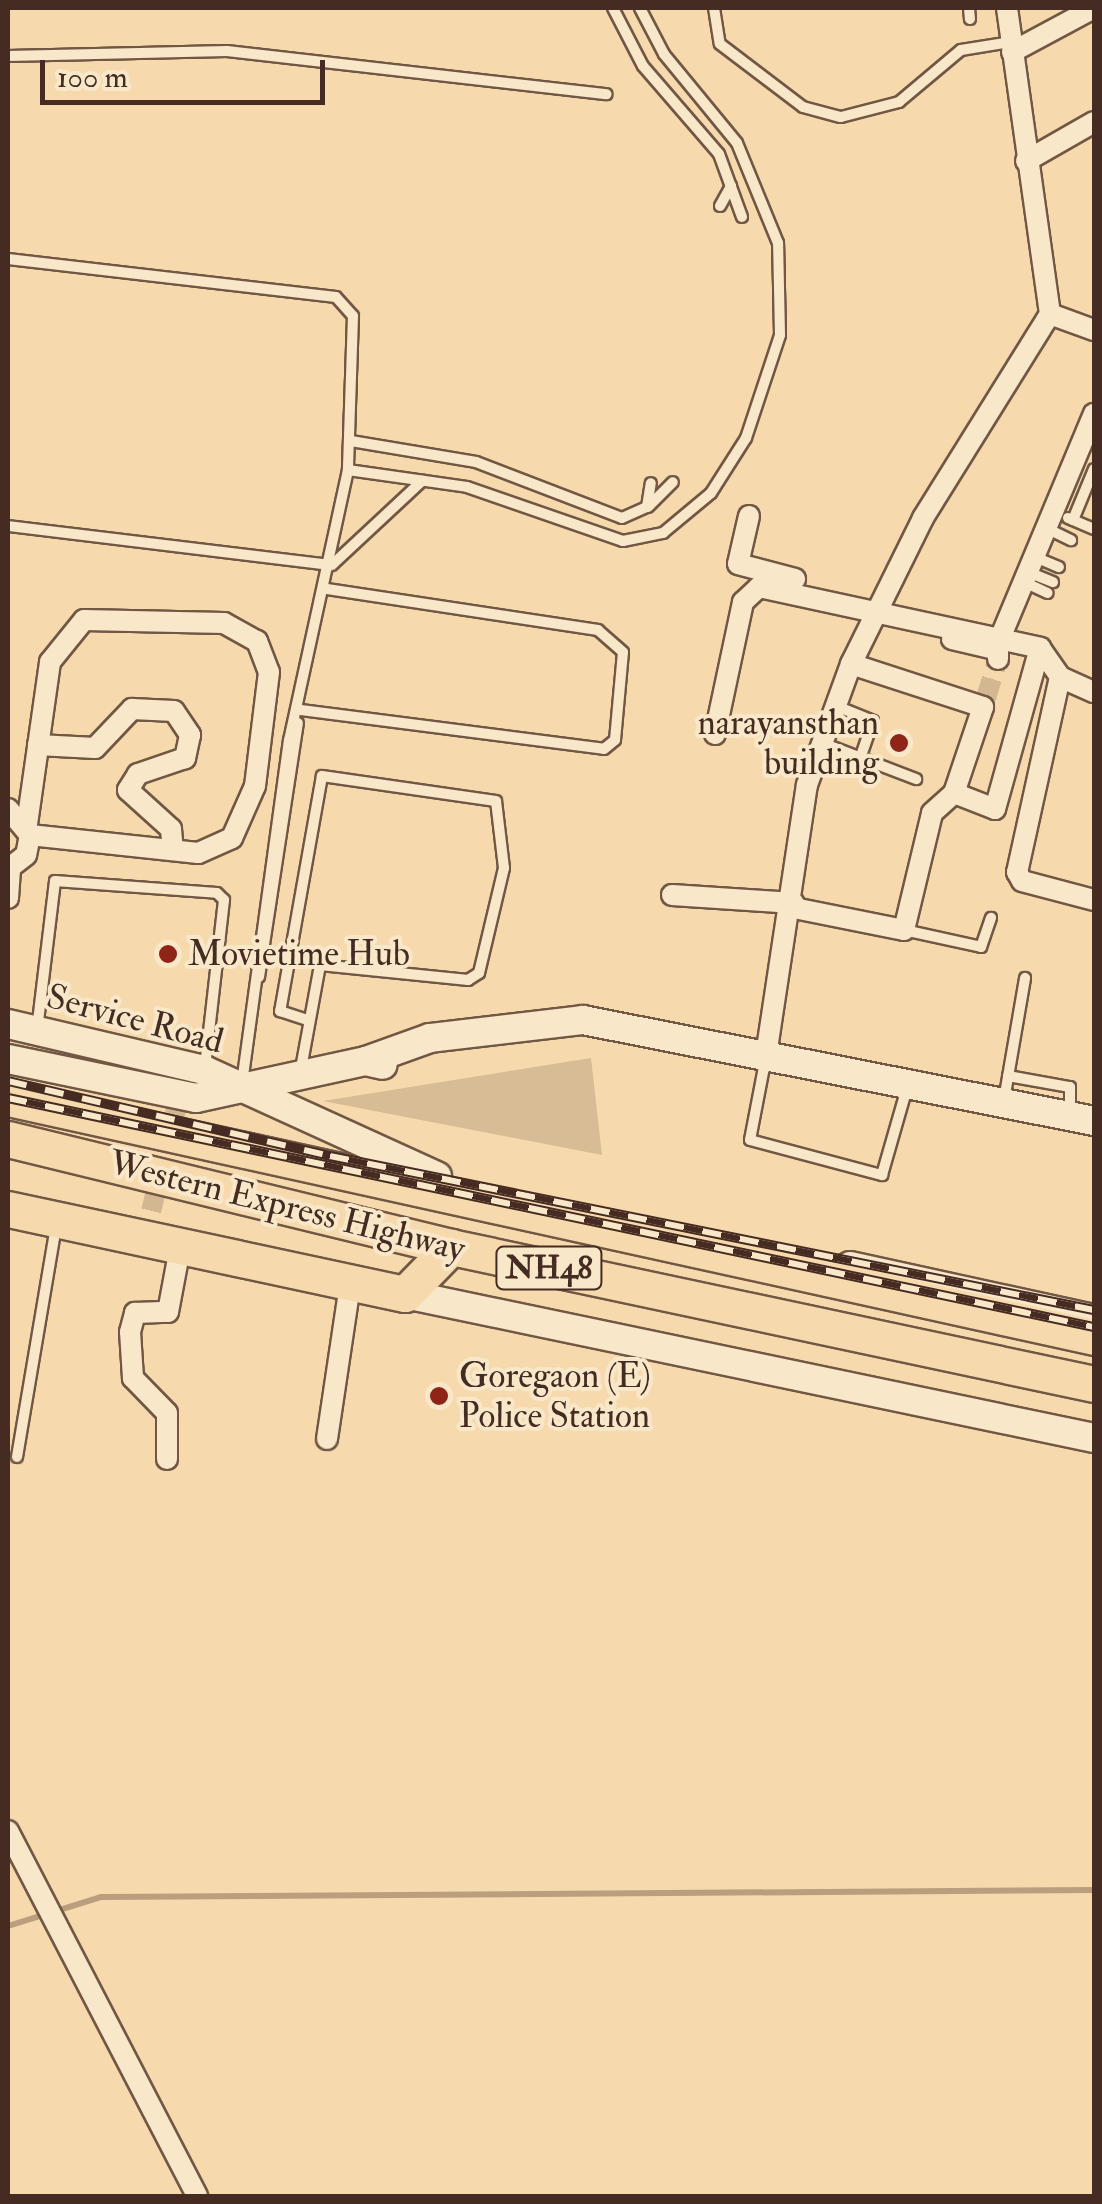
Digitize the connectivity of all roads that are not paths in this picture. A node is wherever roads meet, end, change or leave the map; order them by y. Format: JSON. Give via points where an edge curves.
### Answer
{"nodes":[{"id":1,"x":612,"y":8,"type":"edge"},
{"id":2,"x":714,"y":8,"type":"edge"},
{"id":3,"x":1007,"y":8,"type":"edge"},
{"id":4,"x":1094,"y":8,"type":"edge"},
{"id":5,"x":641,"y":10,"type":"edge"},
{"id":6,"x":618,"y":24,"type":"junction"},
{"id":7,"x":1012,"y":47,"type":"junction"},
{"id":8,"x":8,"y":56,"type":"edge"},
{"id":9,"x":607,"y":94,"type":"dead end"},
{"id":10,"x":1094,"y":122,"type":"edge"},
{"id":11,"x":737,"y":143,"type":"junction"},
{"id":12,"x":719,"y":154,"type":"junction"},
{"id":13,"x":1026,"y":161,"type":"junction"},
{"id":14,"x":730,"y":186,"type":"junction"},
{"id":15,"x":720,"y":206,"type":"dead end"},
{"id":16,"x":742,"y":218,"type":"dead end"},
{"id":17,"x":8,"y":259,"type":"edge"},
{"id":18,"x":1050,"y":314,"type":"junction"},
{"id":19,"x":1094,"y":330,"type":"edge"},
{"id":20,"x":1094,"y":414,"type":"edge"},
{"id":21,"x":1090,"y":440,"type":"edge"},
{"id":22,"x":351,"y":441,"type":"junction"},
{"id":23,"x":1094,"y":469,"type":"edge"},
{"id":24,"x":348,"y":470,"type":"junction"},
{"id":25,"x":423,"y":480,"type":"junction"},
{"id":26,"x":673,"y":482,"type":"dead end"},
{"id":27,"x":651,"y":483,"type":"dead end"},
{"id":28,"x":535,"y":485,"type":"junction"},
{"id":29,"x":648,"y":507,"type":"junction"},
{"id":30,"x":524,"y":508,"type":"junction"},
{"id":31,"x":749,"y":516,"type":"dead end"},
{"id":32,"x":622,"y":518,"type":"junction"},
{"id":33,"x":1058,"y":520,"type":"junction"},
{"id":34,"x":8,"y":526,"type":"edge"},
{"id":35,"x":1094,"y":529,"type":"edge"},
{"id":36,"x":1071,"y":540,"type":"dead end"},
{"id":37,"x":623,"y":541,"type":"junction"},
{"id":38,"x":332,"y":565,"type":"junction"},
{"id":39,"x":1059,"y":567,"type":"dead end"},
{"id":40,"x":1029,"y":570,"type":"junction"},
{"id":41,"x":804,"y":581,"type":"dead end"},
{"id":42,"x":778,"y":582,"type":"junction"},
{"id":43,"x":1050,"y":587,"type":"dead end"},
{"id":44,"x":327,"y":588,"type":"junction"},
{"id":45,"x":877,"y":608,"type":"junction"},
{"id":46,"x":988,"y":637,"type":"junction"},
{"id":47,"x":952,"y":640,"type":"dead end"},
{"id":48,"x":1040,"y":648,"type":"junction"},
{"id":49,"x":998,"y":659,"type":"tunnel mouth"},
{"id":50,"x":851,"y":664,"type":"junction"},
{"id":51,"x":1060,"y":677,"type":"junction"},
{"id":52,"x":1094,"y":692,"type":"edge"},
{"id":53,"x":836,"y":706,"type":"junction"},
{"id":54,"x":299,"y":716,"type":"junction"},
{"id":55,"x":714,"y":734,"type":"dead end"},
{"id":56,"x":822,"y":743,"type":"junction"},
{"id":57,"x":38,"y":746,"type":"junction"},
{"id":58,"x":860,"y":758,"type":"junction"},
{"id":59,"x":916,"y":779,"type":"dead end"},
{"id":60,"x":954,"y":793,"type":"junction"},
{"id":61,"x":8,"y":810,"type":"edge"},
{"id":62,"x":28,"y":829,"type":"junction"},
{"id":63,"x":172,"y":850,"type":"junction"},
{"id":64,"x":9,"y":869,"type":"edge"},
{"id":65,"x":672,"y":894,"type":"dead end"},
{"id":66,"x":8,"y":898,"type":"edge"},
{"id":67,"x":1094,"y":900,"type":"edge"},
{"id":68,"x":794,"y":905,"type":"junction"},
{"id":69,"x":990,"y":918,"type":"dead end"},
{"id":70,"x":904,"y":930,"type":"junction"},
{"id":71,"x":1024,"y":978,"type":"dead end"},
{"id":72,"x":307,"y":1020,"type":"junction"},
{"id":73,"x":8,"y":1024,"type":"edge"},
{"id":74,"x":37,"y":1031,"type":"junction"},
{"id":75,"x":8,"y":1060,"type":"edge"},
{"id":76,"x":765,"y":1062,"type":"junction"},
{"id":77,"x":204,"y":1070,"type":"junction"},
{"id":78,"x":300,"y":1075,"type":"junction"},
{"id":79,"x":1008,"y":1076,"type":"junction"},
{"id":80,"x":907,"y":1088,"type":"junction"},
{"id":81,"x":241,"y":1089,"type":"junction"},
{"id":82,"x":8,"y":1098,"type":"edge"},
{"id":83,"x":1010,"y":1108,"type":"junction"},
{"id":84,"x":1082,"y":1118,"type":"edge"},
{"id":85,"x":1094,"y":1136,"type":"edge"},
{"id":86,"x":8,"y":1139,"type":"edge"},
{"id":87,"x":8,"y":1210,"type":"edge"},
{"id":88,"x":56,"y":1220,"type":"junction"},
{"id":89,"x":450,"y":1247,"type":"junction"},
{"id":90,"x":180,"y":1248,"type":"junction"},
{"id":91,"x":350,"y":1286,"type":"junction"},
{"id":92,"x":406,"y":1294,"type":"junction"},
{"id":93,"x":1094,"y":1319,"type":"edge"},
{"id":94,"x":1094,"y":1337,"type":"edge"},
{"id":95,"x":1094,"y":1384,"type":"edge"},
{"id":96,"x":1094,"y":1438,"type":"edge"},
{"id":97,"x":327,"y":1440,"type":"dead end"},
{"id":98,"x":18,"y":1457,"type":"dead end"},
{"id":99,"x":168,"y":1460,"type":"dead end"},
{"id":100,"x":10,"y":1840,"type":"edge"},
{"id":101,"x":197,"y":2196,"type":"edge"}],
"edges":[{"from":1,"to":6,"type":"lane"},
{"from":2,"to":7,"type":"lane","via":[[720,44],[803,107],[841,117],[899,102],[961,50]]},
{"from":3,"to":7,"type":"street"},
{"from":4,"to":7,"type":"street"},
{"from":5,"to":6,"type":"lane"},
{"from":5,"to":11,"type":"lane"},
{"from":6,"to":12,"type":"lane"},
{"from":7,"to":13,"type":"street"},
{"from":8,"to":9,"type":"lane","via":[[227,51]]},
{"from":10,"to":13,"type":"street"},
{"from":11,"to":12,"type":"lane"},
{"from":11,"to":37,"type":"lane","via":[[778,243],[785,286],[762,398],[712,492],[663,533]]},
{"from":12,"to":14,"type":"lane"},
{"from":13,"to":18,"type":"street"},
{"from":14,"to":15,"type":"lane"},
{"from":14,"to":16,"type":"lane"},
{"from":17,"to":22,"type":"lane","via":[[347,302],[356,331]]},
{"from":18,"to":19,"type":"street"},
{"from":18,"to":45,"type":"street"},
{"from":20,"to":21,"type":"street"},
{"from":21,"to":33,"type":"street"},
{"from":22,"to":24,"type":"lane"},
{"from":22,"to":28,"type":"lane","via":[[460,458]]},
{"from":23,"to":33,"type":"lane"},
{"from":24,"to":25,"type":"lane"},
{"from":24,"to":38,"type":"lane"},
{"from":25,"to":30,"type":"lane"},
{"from":25,"to":38,"type":"lane","via":[[397,494]]},
{"from":26,"to":29,"type":"lane"},
{"from":27,"to":29,"type":"lane"},
{"from":28,"to":30,"type":"lane"},
{"from":28,"to":32,"type":"lane"},
{"from":29,"to":32,"type":"lane"},
{"from":30,"to":37,"type":"lane"},
{"from":31,"to":42,"type":"street","via":[[738,564]]},
{"from":32,"to":37,"type":"lane"},
{"from":33,"to":35,"type":"lane"},
{"from":33,"to":36,"type":"lane"},
{"from":33,"to":40,"type":"street"},
{"from":34,"to":38,"type":"lane"},
{"from":38,"to":44,"type":"lane"},
{"from":39,"to":40,"type":"lane"},
{"from":40,"to":43,"type":"lane"},
{"from":40,"to":46,"type":"street"},
{"from":41,"to":42,"type":"street"},
{"from":42,"to":45,"type":"street"},
{"from":42,"to":55,"type":"street","via":[[759,587],[743,602]]},
{"from":44,"to":54,"type":"lane"},
{"from":44,"to":54,"type":"lane","via":[[598,630],[623,652],[615,740],[604,748]]},
{"from":45,"to":46,"type":"street"},
{"from":45,"to":50,"type":"street"},
{"from":46,"to":47,"type":"street"},
{"from":46,"to":48,"type":"street"},
{"from":46,"to":49,"type":"street"},
{"from":48,"to":51,"type":"street"},
{"from":48,"to":60,"type":"street","via":[[997,808]]},
{"from":50,"to":53,"type":"street"},
{"from":50,"to":60,"type":"street","via":[[984,702]]},
{"from":51,"to":52,"type":"street"},
{"from":51,"to":67,"type":"street","via":[[1017,872],[1022,881]]},
{"from":53,"to":56,"type":"street"},
{"from":53,"to":58,"type":"lane","via":[[873,720]]},
{"from":54,"to":81,"type":"lane"},
{"from":56,"to":58,"type":"lane"},
{"from":56,"to":68,"type":"street","via":[[808,785]]},
{"from":57,"to":62,"type":"street"},
{"from":57,"to":63,"type":"street","via":[[90,750],[132,708],[174,711],[190,735],[185,758],[138,774],[128,790],[171,829]]},
{"from":57,"to":63,"type":"street","via":[[50,662],[84,620],[243,630],[268,672],[248,811],[213,848]]},
{"from":58,"to":59,"type":"lane"},
{"from":60,"to":70,"type":"street","via":[[932,813]]},
{"from":61,"to":62,"type":"street"},
{"from":62,"to":63,"type":"street"},
{"from":62,"to":64,"type":"street","via":[[26,855]]},
{"from":64,"to":66,"type":"street"},
{"from":65,"to":68,"type":"street"},
{"from":68,"to":70,"type":"street"},
{"from":68,"to":76,"type":"street"},
{"from":69,"to":70,"type":"lane","via":[[981,947]]},
{"from":71,"to":79,"type":"lane"},
{"from":72,"to":72,"type":"lane","via":[[320,964],[468,980],[479,973],[504,868],[496,801],[322,776],[280,1011]]},
{"from":72,"to":78,"type":"lane"},
{"from":73,"to":74,"type":"main road","name":"Service Road"},
{"from":74,"to":77,"type":"main road","name":"Service Road"},
{"from":74,"to":77,"type":"lane","via":[[55,881],[216,894],[224,900]]},
{"from":75,"to":81,"type":"main road","via":[[196,1098]]},
{"from":76,"to":78,"type":"main road","via":[[656,1038],[640,1026],[379,1049],[366,1060]]},
{"from":76,"to":80,"type":"main road"},
{"from":76,"to":80,"type":"lane","via":[[750,1140],[882,1175]]},
{"from":77,"to":81,"type":"main road","name":"Service Road"},
{"from":78,"to":81,"type":"main road"},
{"from":79,"to":83,"type":"lane"},
{"from":79,"to":84,"type":"lane","via":[[1070,1087]]},
{"from":80,"to":83,"type":"main road"},
{"from":81,"to":93,"type":"main road","name":"Service Road","via":[[405,1168]]},
{"from":82,"to":94,"type":"highway","name":"Western Express Highway","number":"NH48"},
{"from":83,"to":84,"type":"main road"},
{"from":83,"to":85,"type":"main road"},
{"from":86,"to":89,"type":"highway","name":"Western Express Highway","number":"NH48"},
{"from":87,"to":88,"type":"highway"},
{"from":88,"to":90,"type":"highway"},
{"from":88,"to":98,"type":"lane"},
{"from":89,"to":92,"type":"highway"},
{"from":89,"to":95,"type":"highway","name":"Western Express Highway","number":"NH48"},
{"from":90,"to":91,"type":"highway"},
{"from":90,"to":99,"type":"street","via":[[168,1312],[135,1313],[130,1332],[133,1378],[167,1413]]},
{"from":91,"to":92,"type":"highway"},
{"from":91,"to":97,"type":"street"},
{"from":92,"to":96,"type":"main road"},
{"from":100,"to":101,"type":"street"}]}
